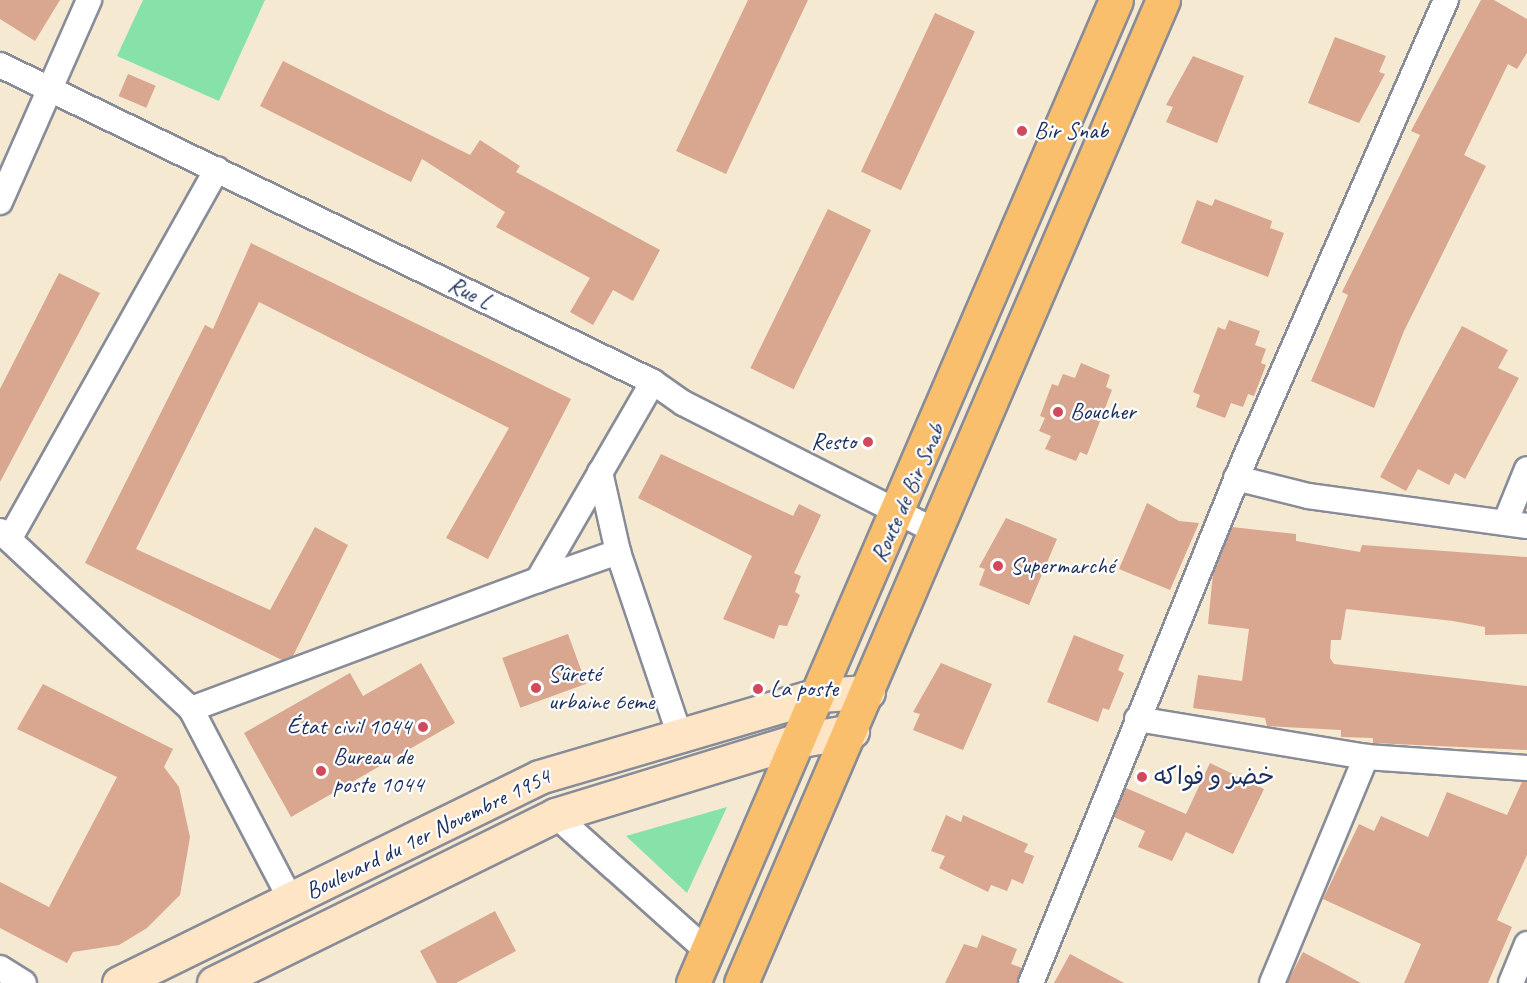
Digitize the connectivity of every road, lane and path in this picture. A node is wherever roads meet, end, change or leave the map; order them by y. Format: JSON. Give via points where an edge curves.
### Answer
{"nodes":[{"id":1,"x":89,"y":0,"type":"edge"},
{"id":2,"x":1116,"y":0,"type":"edge"},
{"id":3,"x":1163,"y":0,"type":"edge"},
{"id":4,"x":1446,"y":0,"type":"edge"},
{"id":5,"x":0,"y":65,"type":"edge"},
{"id":6,"x":51,"y":91,"type":"junction"},
{"id":7,"x":217,"y":169,"type":"junction"},
{"id":8,"x":0,"y":202,"type":"edge"},
{"id":9,"x":652,"y":382,"type":"junction"},
{"id":10,"x":1527,"y":469,"type":"edge"},
{"id":11,"x":600,"y":472,"type":"junction"},
{"id":12,"x":1236,"y":478,"type":"junction"},
{"id":13,"x":898,"y":516,"type":"junction"},
{"id":14,"x":1516,"y":524,"type":"edge"},
{"id":15,"x":935,"y":531,"type":"junction"},
{"id":16,"x":5,"y":534,"type":"edge"},
{"id":17,"x":618,"y":552,"type":"junction"},
{"id":18,"x":538,"y":580,"type":"junction"},
{"id":19,"x":868,"y":693,"type":"junction"},
{"id":20,"x":818,"y":695,"type":"junction"},
{"id":21,"x":191,"y":709,"type":"junction"},
{"id":22,"x":1137,"y":718,"type":"junction"},
{"id":23,"x":852,"y":731,"type":"junction"},
{"id":24,"x":679,"y":733,"type":"junction"},
{"id":25,"x":796,"y":741,"type":"junction"},
{"id":26,"x":1366,"y":757,"type":"junction"},
{"id":27,"x":1527,"y":768,"type":"edge"},
{"id":28,"x":555,"y":815,"type":"junction"},
{"id":29,"x":359,"y":866,"type":"junction"},
{"id":30,"x":291,"y":900,"type":"junction"},
{"id":31,"x":378,"y":902,"type":"junction"},
{"id":32,"x":1527,"y":944,"type":"edge"},
{"id":33,"x":706,"y":950,"type":"junction"},
{"id":34,"x":0,"y":968,"type":"edge"},
{"id":35,"x":743,"y":977,"type":"edge"},
{"id":36,"x":24,"y":983,"type":"edge"},
{"id":37,"x":119,"y":983,"type":"edge"},
{"id":38,"x":214,"y":983,"type":"edge"},
{"id":39,"x":693,"y":983,"type":"edge"},
{"id":40,"x":1031,"y":983,"type":"edge"},
{"id":41,"x":1272,"y":983,"type":"edge"},
{"id":42,"x":1512,"y":983,"type":"edge"}],
"edges":[{"from":1,"to":6,"type":"street"},
{"from":2,"to":13,"type":"main road","name":"Route de Bir Snab"},
{"from":3,"to":15,"type":"main road","name":"Route de Bir Snab"},
{"from":4,"to":12,"type":"street"},
{"from":5,"to":6,"type":"street","name":"Rue L"},
{"from":6,"to":7,"type":"street","name":"Rue L"},
{"from":6,"to":8,"type":"street"},
{"from":7,"to":9,"type":"street","name":"Rue L"},
{"from":7,"to":16,"type":"street"},
{"from":9,"to":11,"type":"street"},
{"from":9,"to":13,"type":"street","name":"Rue L","via":[[683,403]]},
{"from":10,"to":14,"type":"street"},
{"from":11,"to":17,"type":"street"},
{"from":11,"to":18,"type":"street"},
{"from":12,"to":14,"type":"street","via":[[1308,496]]},
{"from":12,"to":22,"type":"street"},
{"from":13,"to":15,"type":"street","name":"Rue L"},
{"from":13,"to":20,"type":"main road","name":"Route de Bir Snab"},
{"from":15,"to":19,"type":"main road","name":"Route de Bir Snab"},
{"from":16,"to":21,"type":"street"},
{"from":17,"to":18,"type":"street"},
{"from":17,"to":24,"type":"street"},
{"from":18,"to":21,"type":"street"},
{"from":19,"to":20,"type":"main road","name":"Boulevard du 1er Novembre 1954"},
{"from":19,"to":23,"type":"main road","name":"Route de Bir Snab"},
{"from":20,"to":24,"type":"main road","name":"Boulevard du 1er Novembre 1954"},
{"from":20,"to":25,"type":"main road","name":"Route de Bir Snab"},
{"from":21,"to":30,"type":"street"},
{"from":22,"to":26,"type":"street"},
{"from":22,"to":40,"type":"street"},
{"from":23,"to":25,"type":"main road","name":"Boulevard du 1er Novembre 1954"},
{"from":23,"to":35,"type":"main road","name":"Route de Bir Snab"},
{"from":24,"to":29,"type":"main road","name":"Boulevard du 1er Novembre 1954","via":[[539,777]]},
{"from":25,"to":28,"type":"main road","name":"Boulevard du 1er Novembre 1954"},
{"from":25,"to":33,"type":"main road","name":"Route de Bir Snab"},
{"from":26,"to":27,"type":"street"},
{"from":26,"to":41,"type":"street"},
{"from":28,"to":31,"type":"main road","name":"Boulevard du 1er Novembre 1954"},
{"from":28,"to":33,"type":"street"},
{"from":29,"to":30,"type":"main road","name":"Boulevard du 1er Novembre 1954"},
{"from":29,"to":31,"type":"main road"},
{"from":30,"to":37,"type":"main road","name":"Boulevard du 1er Novembre 1954"},
{"from":31,"to":38,"type":"main road","name":"Boulevard du 1er Novembre 1954"},
{"from":32,"to":42,"type":"street"},
{"from":33,"to":35,"type":"main road"},
{"from":33,"to":39,"type":"main road","name":"Route de Bir Snab"},
{"from":34,"to":36,"type":"street"}]}
